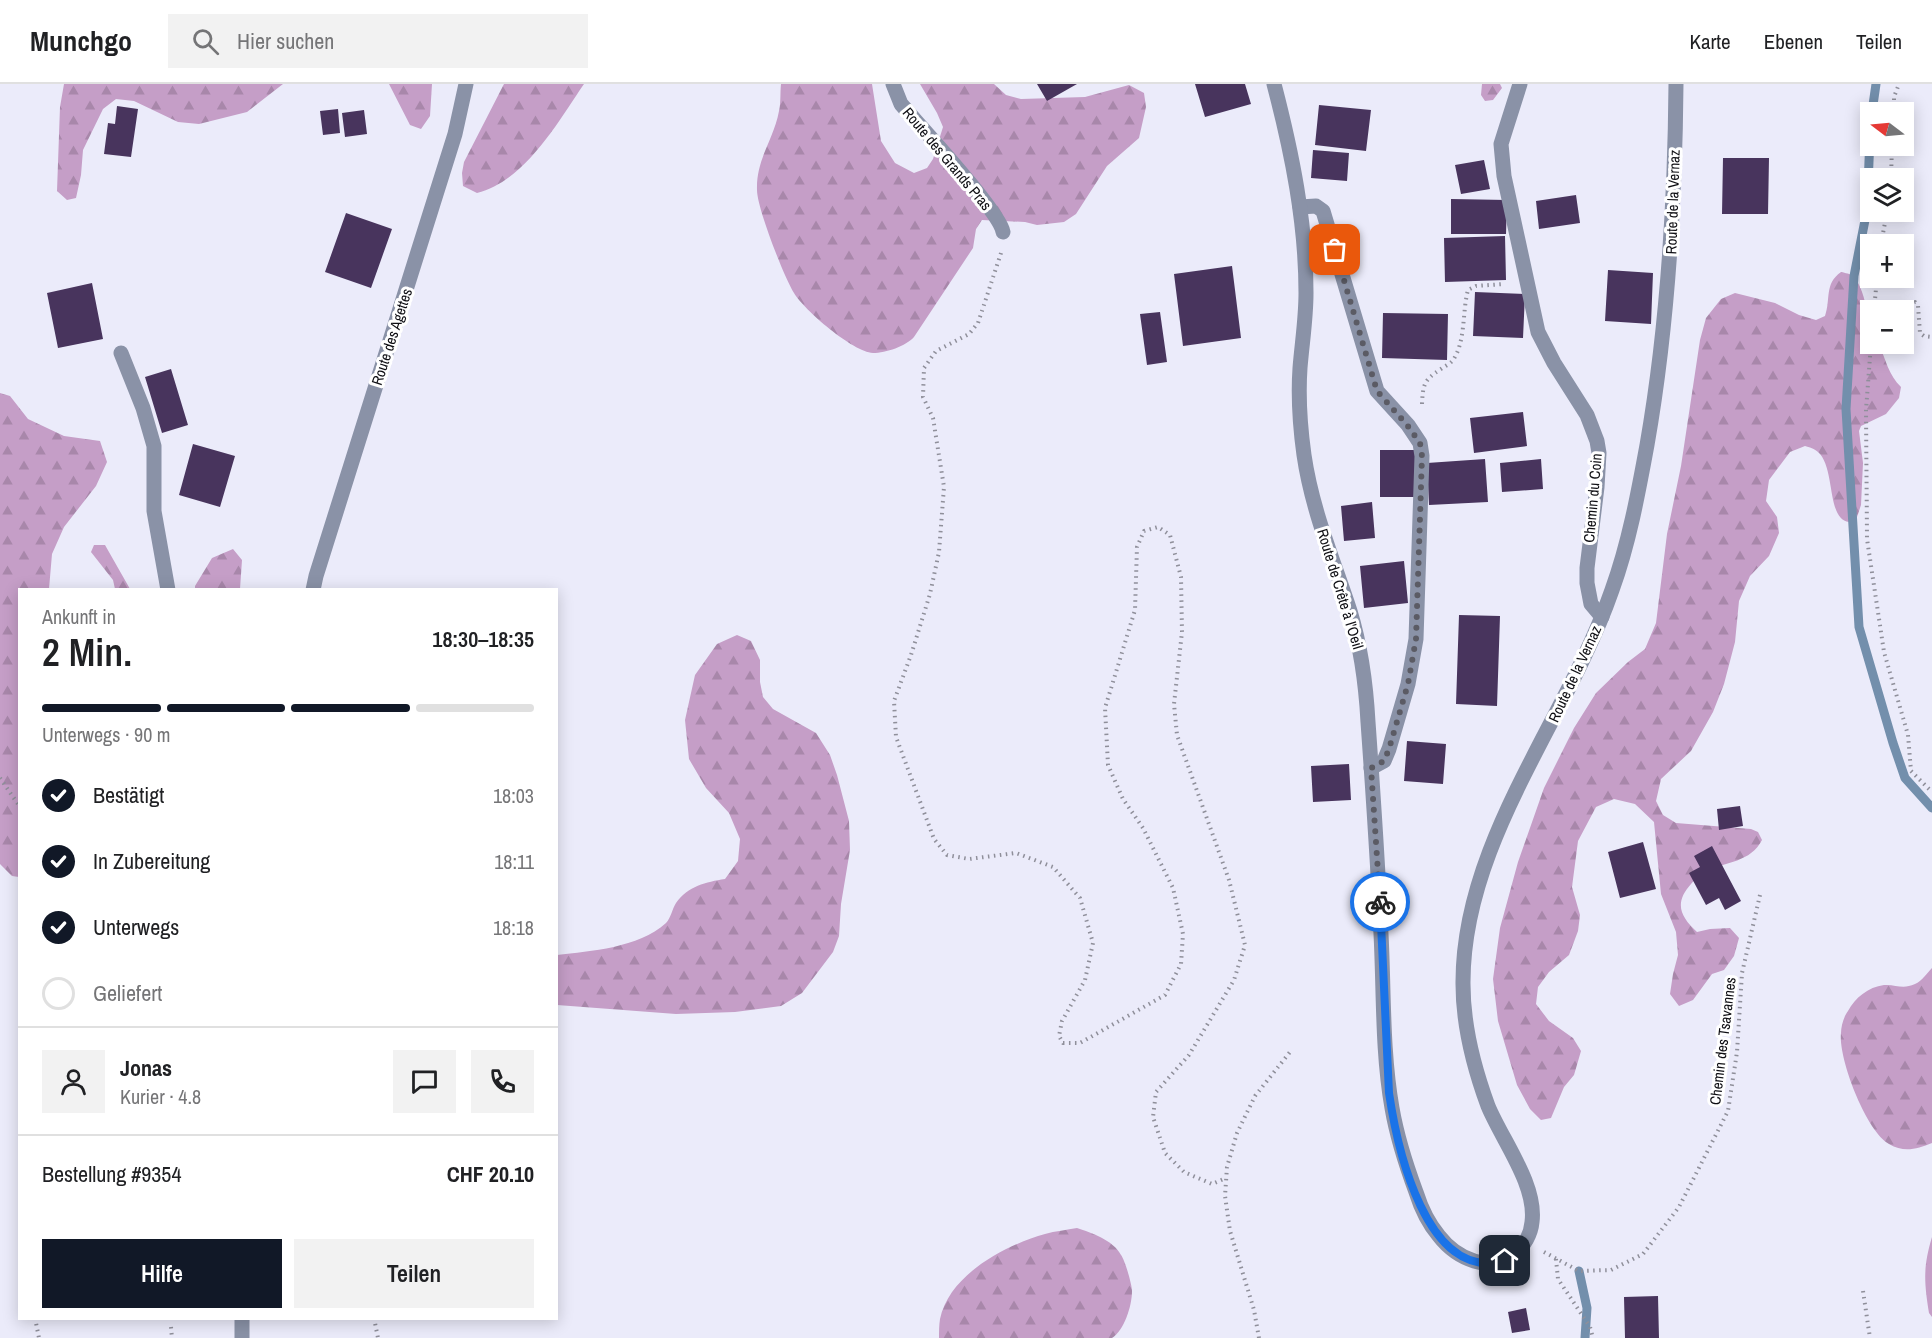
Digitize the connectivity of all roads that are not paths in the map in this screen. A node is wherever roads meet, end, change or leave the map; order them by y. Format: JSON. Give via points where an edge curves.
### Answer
{"nodes":[{"id":1,"x":466,"y":84,"type":"edge"},
{"id":2,"x":893,"y":84,"type":"edge"},
{"id":3,"x":1274,"y":84,"type":"edge"},
{"id":4,"x":1520,"y":84,"type":"edge"},
{"id":5,"x":1676,"y":84,"type":"edge"},
{"id":6,"x":1300,"y":207,"type":"junction"},
{"id":7,"x":1003,"y":232,"type":"road end"},
{"id":8,"x":121,"y":354,"type":"dead end"},
{"id":9,"x":168,"y":588,"type":"edge"},
{"id":10,"x":313,"y":588,"type":"edge"},
{"id":11,"x":1602,"y":617,"type":"junction"},
{"id":12,"x":1371,"y":768,"type":"junction"},
{"id":13,"x":1525,"y":1241,"type":"joint"},
{"id":14,"x":242,"y":1320,"type":"edge"},
{"id":15,"x":242,"y":1338,"type":"edge"}],
"edges":[{"from":1,"to":10,"type":"street","name":"Route des Agettes","via":[[455,134]]},
{"from":2,"to":7,"type":"street","name":"Route des Grands Pras","via":[[901,104],[990,207]]},
{"from":3,"to":6,"type":"street","name":"Route de Crête à l'Oeil"},
{"from":4,"to":11,"type":"street","name":"Chemin du Coin","via":[[1501,144],[1504,176],[1538,332],[1587,415],[1597,441],[1597,487],[1587,583],[1591,604]]},
{"from":5,"to":11,"type":"street","name":"Route de la Vernaz","via":[[1670,270],[1658,372],[1628,538]]},
{"from":6,"to":12,"type":"street","name":"Route de Crête à l'Oeil","via":[[1306,291],[1300,390],[1303,448],[1315,507],[1358,642]]},
{"from":6,"to":12,"type":"street","via":[[1316,206],[1323,211],[1377,391],[1402,418],[1421,449],[1416,639],[1389,749],[1384,761]]},
{"from":8,"to":9,"type":"street","via":[[154,446],[154,511]]},
{"from":11,"to":13,"type":"street","name":"Route de la Vernaz","via":[[1492,842],[1466,946],[1463,993],[1469,1037],[1487,1102],[1528,1189],[1532,1227]]},
{"from":12,"to":13,"type":"street","name":"Route de Crête à l'Oeil","via":[[1387,1072],[1393,1117],[1412,1184],[1433,1228],[1464,1257],[1480,1263],[1497,1263],[1514,1255]]},
{"from":14,"to":15,"type":"street"}]}
